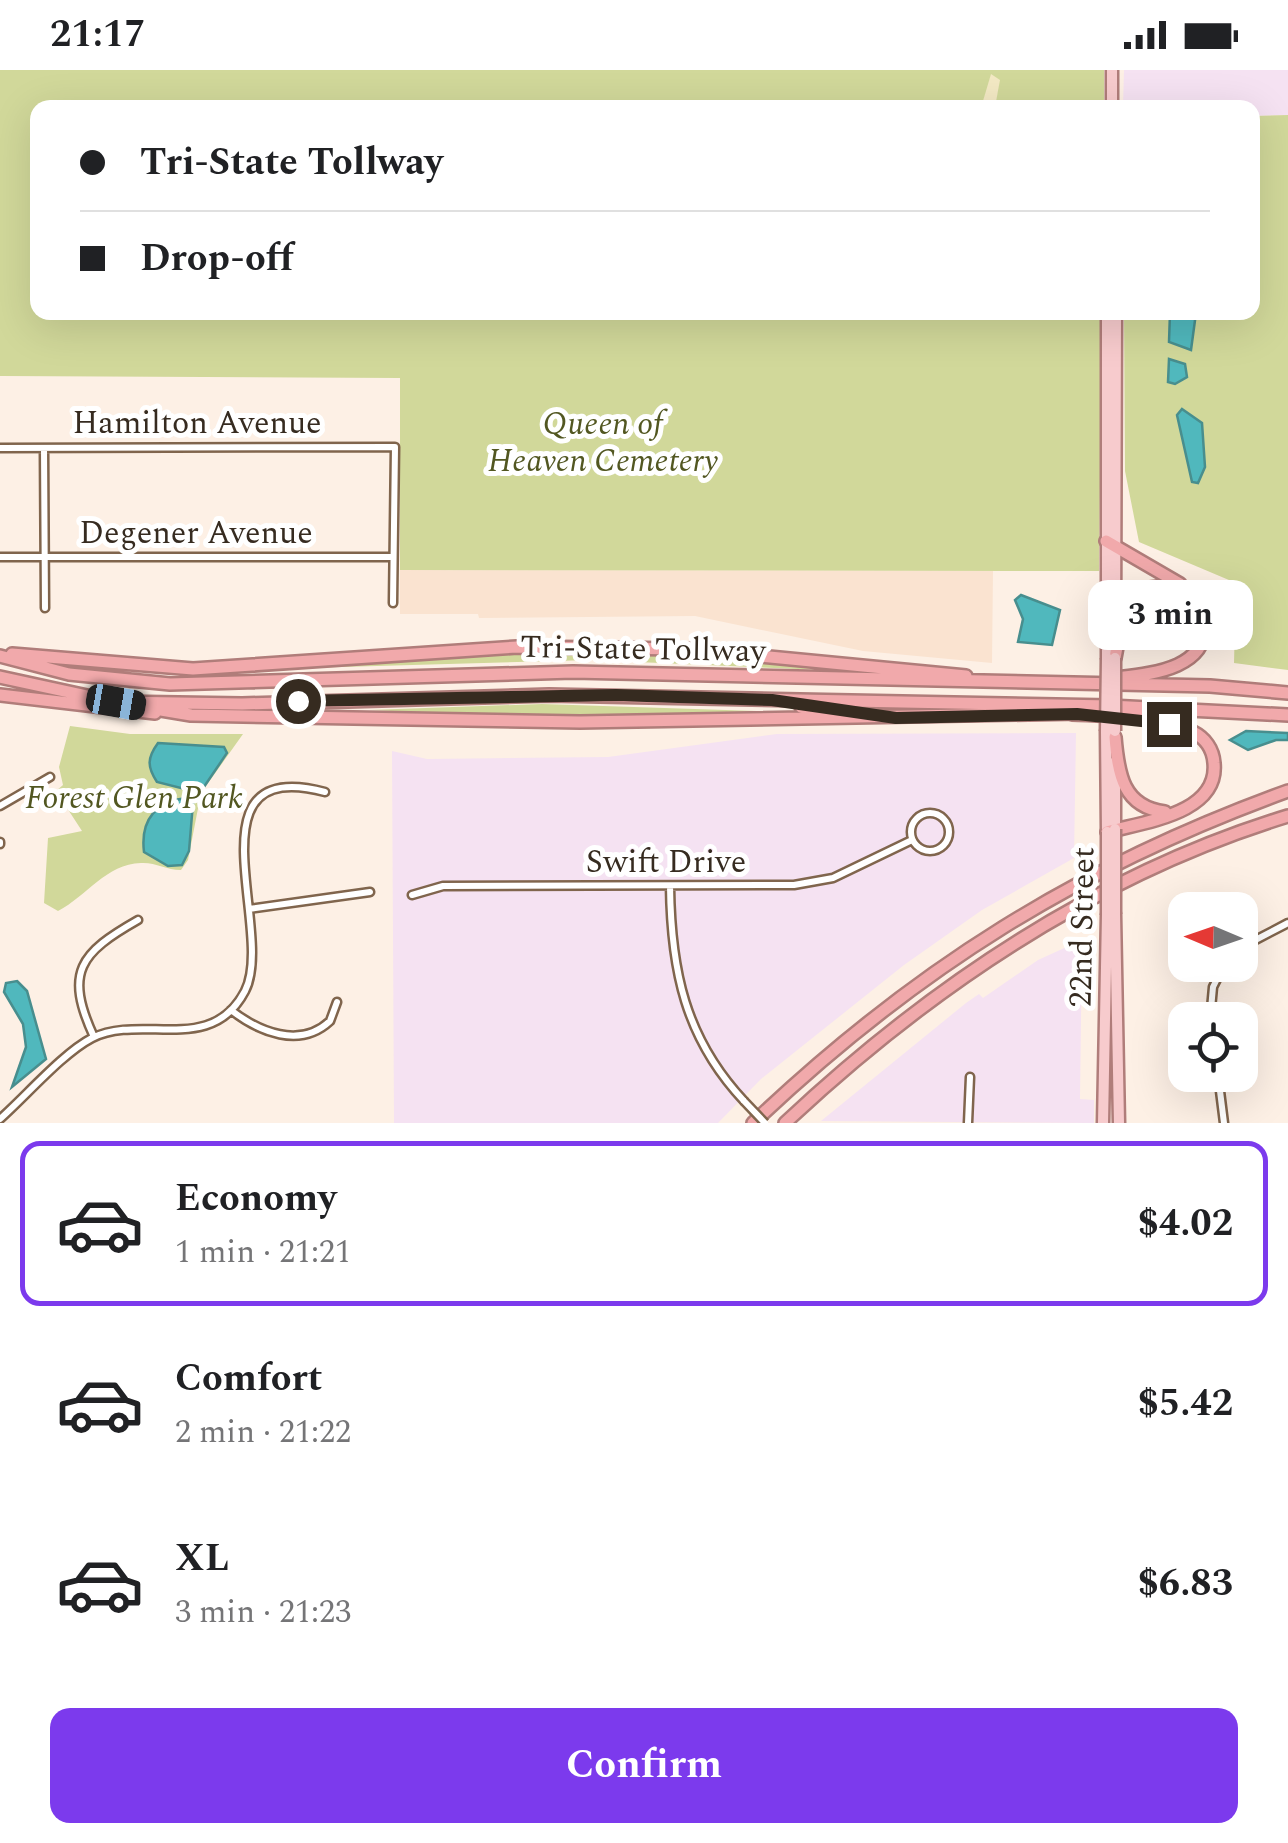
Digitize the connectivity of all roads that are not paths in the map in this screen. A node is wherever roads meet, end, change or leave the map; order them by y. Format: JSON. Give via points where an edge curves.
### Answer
{"nodes":[{"id":1,"x":1112,"y":70,"type":"edge"},
{"id":2,"x":1112,"y":100,"type":"edge"},
{"id":3,"x":1108,"y":320,"type":"edge"},
{"id":4,"x":1116,"y":320,"type":"edge"},
{"id":5,"x":0,"y":448,"type":"edge"},
{"id":6,"x":44,"y":448,"type":"junction"},
{"id":7,"x":1111,"y":542,"type":"junction"},
{"id":8,"x":44,"y":556,"type":"junction"},
{"id":9,"x":0,"y":557,"type":"edge"},
{"id":10,"x":393,"y":557,"type":"junction"},
{"id":11,"x":1192,"y":593,"type":"junction"},
{"id":12,"x":393,"y":603,"type":"dead end"},
{"id":13,"x":45,"y":608,"type":"dead end"},
{"id":14,"x":0,"y":654,"type":"edge"},
{"id":15,"x":1111,"y":658,"type":"junction"},
{"id":16,"x":0,"y":678,"type":"edge"},
{"id":17,"x":1024,"y":682,"type":"junction"},
{"id":18,"x":1073,"y":682,"type":"junction"},
{"id":19,"x":1288,"y":692,"type":"edge"},
{"id":20,"x":0,"y":695,"type":"edge"},
{"id":21,"x":772,"y":700,"type":"junction"},
{"id":22,"x":116,"y":702,"type":"junction"},
{"id":23,"x":1159,"y":708,"type":"junction"},
{"id":24,"x":1062,"y":714,"type":"junction"},
{"id":25,"x":1288,"y":715,"type":"edge"},
{"id":26,"x":191,"y":716,"type":"junction"},
{"id":27,"x":896,"y":718,"type":"junction"},
{"id":28,"x":1112,"y":733,"type":"junction"},
{"id":29,"x":50,"y":777,"type":"dead end"},
{"id":30,"x":1288,"y":790,"type":"edge"},
{"id":31,"x":325,"y":792,"type":"dead end"},
{"id":32,"x":0,"y":806,"type":"edge"},
{"id":33,"x":1174,"y":813,"type":"junction"},
{"id":34,"x":1288,"y":816,"type":"edge"},
{"id":35,"x":1111,"y":831,"type":"junction"},
{"id":36,"x":912,"y":840,"type":"junction"},
{"id":37,"x":670,"y":886,"type":"junction"},
{"id":38,"x":370,"y":892,"type":"dead end"},
{"id":39,"x":412,"y":896,"type":"dead end"},
{"id":40,"x":249,"y":909,"type":"junction"},
{"id":41,"x":1111,"y":914,"type":"junction"},
{"id":42,"x":138,"y":920,"type":"dead end"},
{"id":43,"x":1288,"y":922,"type":"edge"},
{"id":44,"x":1258,"y":938,"type":"edge"},
{"id":45,"x":338,"y":1002,"type":"dead end"},
{"id":46,"x":231,"y":1010,"type":"junction"},
{"id":47,"x":94,"y":1037,"type":"junction"},
{"id":48,"x":970,"y":1077,"type":"dead end"},
{"id":49,"x":1220,"y":1092,"type":"edge"},
{"id":50,"x":0,"y":1118,"type":"edge"},
{"id":51,"x":754,"y":1123,"type":"edge"},
{"id":52,"x":765,"y":1123,"type":"edge"},
{"id":53,"x":785,"y":1123,"type":"edge"},
{"id":54,"x":968,"y":1123,"type":"edge"},
{"id":55,"x":1103,"y":1123,"type":"edge"},
{"id":56,"x":1120,"y":1123,"type":"edge"},
{"id":57,"x":1224,"y":1123,"type":"edge"}],
"edges":[{"from":1,"to":2,"type":"main road"},
{"from":3,"to":7,"type":"main road"},
{"from":4,"to":7,"type":"main road"},
{"from":5,"to":6,"type":"street","name":"Hamilton Avenue"},
{"from":6,"to":8,"type":"street"},
{"from":6,"to":10,"type":"street","name":"Hamilton Avenue","via":[[394,447]]},
{"from":7,"to":11,"type":"highway"},
{"from":7,"to":15,"type":"main road","name":"22nd Street"},
{"from":8,"to":9,"type":"street","name":"Degener Avenue"},
{"from":8,"to":10,"type":"street","name":"Degener Avenue"},
{"from":8,"to":13,"type":"street"},
{"from":10,"to":12,"type":"street"},
{"from":11,"to":15,"type":"highway","via":[[1154,584],[1130,598]]},
{"from":11,"to":18,"type":"highway","via":[[1205,628],[1188,660],[1152,672]]},
{"from":14,"to":17,"type":"highway","via":[[194,669],[518,646],[687,648]]},
{"from":14,"to":17,"type":"highway","name":"Tri-State Tollway","via":[[79,676],[160,684],[515,672]]},
{"from":15,"to":28,"type":"main road","name":"22nd Street","bridge":true},
{"from":16,"to":22,"type":"highway","name":"Tri-State Tollway"},
{"from":17,"to":18,"type":"highway","name":"Tri-State Tollway"},
{"from":18,"to":19,"type":"highway","name":"Tri-State Tollway"},
{"from":20,"to":26,"type":"highway"},
{"from":21,"to":22,"type":"highway","name":"Tri-State Tollway","via":[[466,694]]},
{"from":21,"to":23,"type":"highway","name":"Tri-State Tollway"},
{"from":21,"to":27,"type":"highway"},
{"from":22,"to":26,"type":"highway"},
{"from":23,"to":24,"type":"highway"},
{"from":23,"to":25,"type":"highway","name":"Tri-State Tollway"},
{"from":24,"to":27,"type":"highway"},
{"from":24,"to":33,"type":"highway","via":[[1169,724],[1200,736],[1214,760],[1211,783],[1199,800]]},
{"from":26,"to":27,"type":"highway"},
{"from":28,"to":33,"type":"highway","via":[[1131,799],[1145,809]]},
{"from":28,"to":35,"type":"main road","name":"22nd Street"},
{"from":29,"to":32,"type":"street"},
{"from":30,"to":51,"type":"highway","via":[[1156,842],[1008,922],[870,1020]]},
{"from":31,"to":40,"type":"street","via":[[286,786],[252,810],[242,840]]},
{"from":33,"to":35,"type":"highway"},
{"from":34,"to":53,"type":"highway","via":[[1140,874],[1030,934],[888,1034]]},
{"from":35,"to":41,"type":"main road","name":"22nd Street","bridge":true},
{"from":36,"to":36,"type":"street","name":"Swift Drive","via":[[926,851],[940,848],[949,836],[947,823],[938,814],[920,815],[910,828]]},
{"from":36,"to":37,"type":"street","name":"Swift Drive","via":[[807,884]]},
{"from":37,"to":39,"type":"street","name":"Swift Drive","via":[[442,886]]},
{"from":37,"to":52,"type":"street","bridge":true,"via":[[672,950],[685,1009],[707,1054]]},
{"from":38,"to":40,"type":"street"},
{"from":40,"to":46,"type":"street","via":[[252,970]]},
{"from":41,"to":55,"type":"main road","name":"22nd Street"},
{"from":41,"to":56,"type":"main road","name":"22nd Street"},
{"from":42,"to":47,"type":"street","via":[[96,946],[80,969],[78,998]]},
{"from":43,"to":44,"type":"street"},
{"from":45,"to":46,"type":"street","via":[[323,1028],[304,1034],[262,1032]]},
{"from":46,"to":47,"type":"street","via":[[198,1029]]},
{"from":47,"to":50,"type":"street"},
{"from":48,"to":54,"type":"street"},
{"from":49,"to":57,"type":"street"}]}
